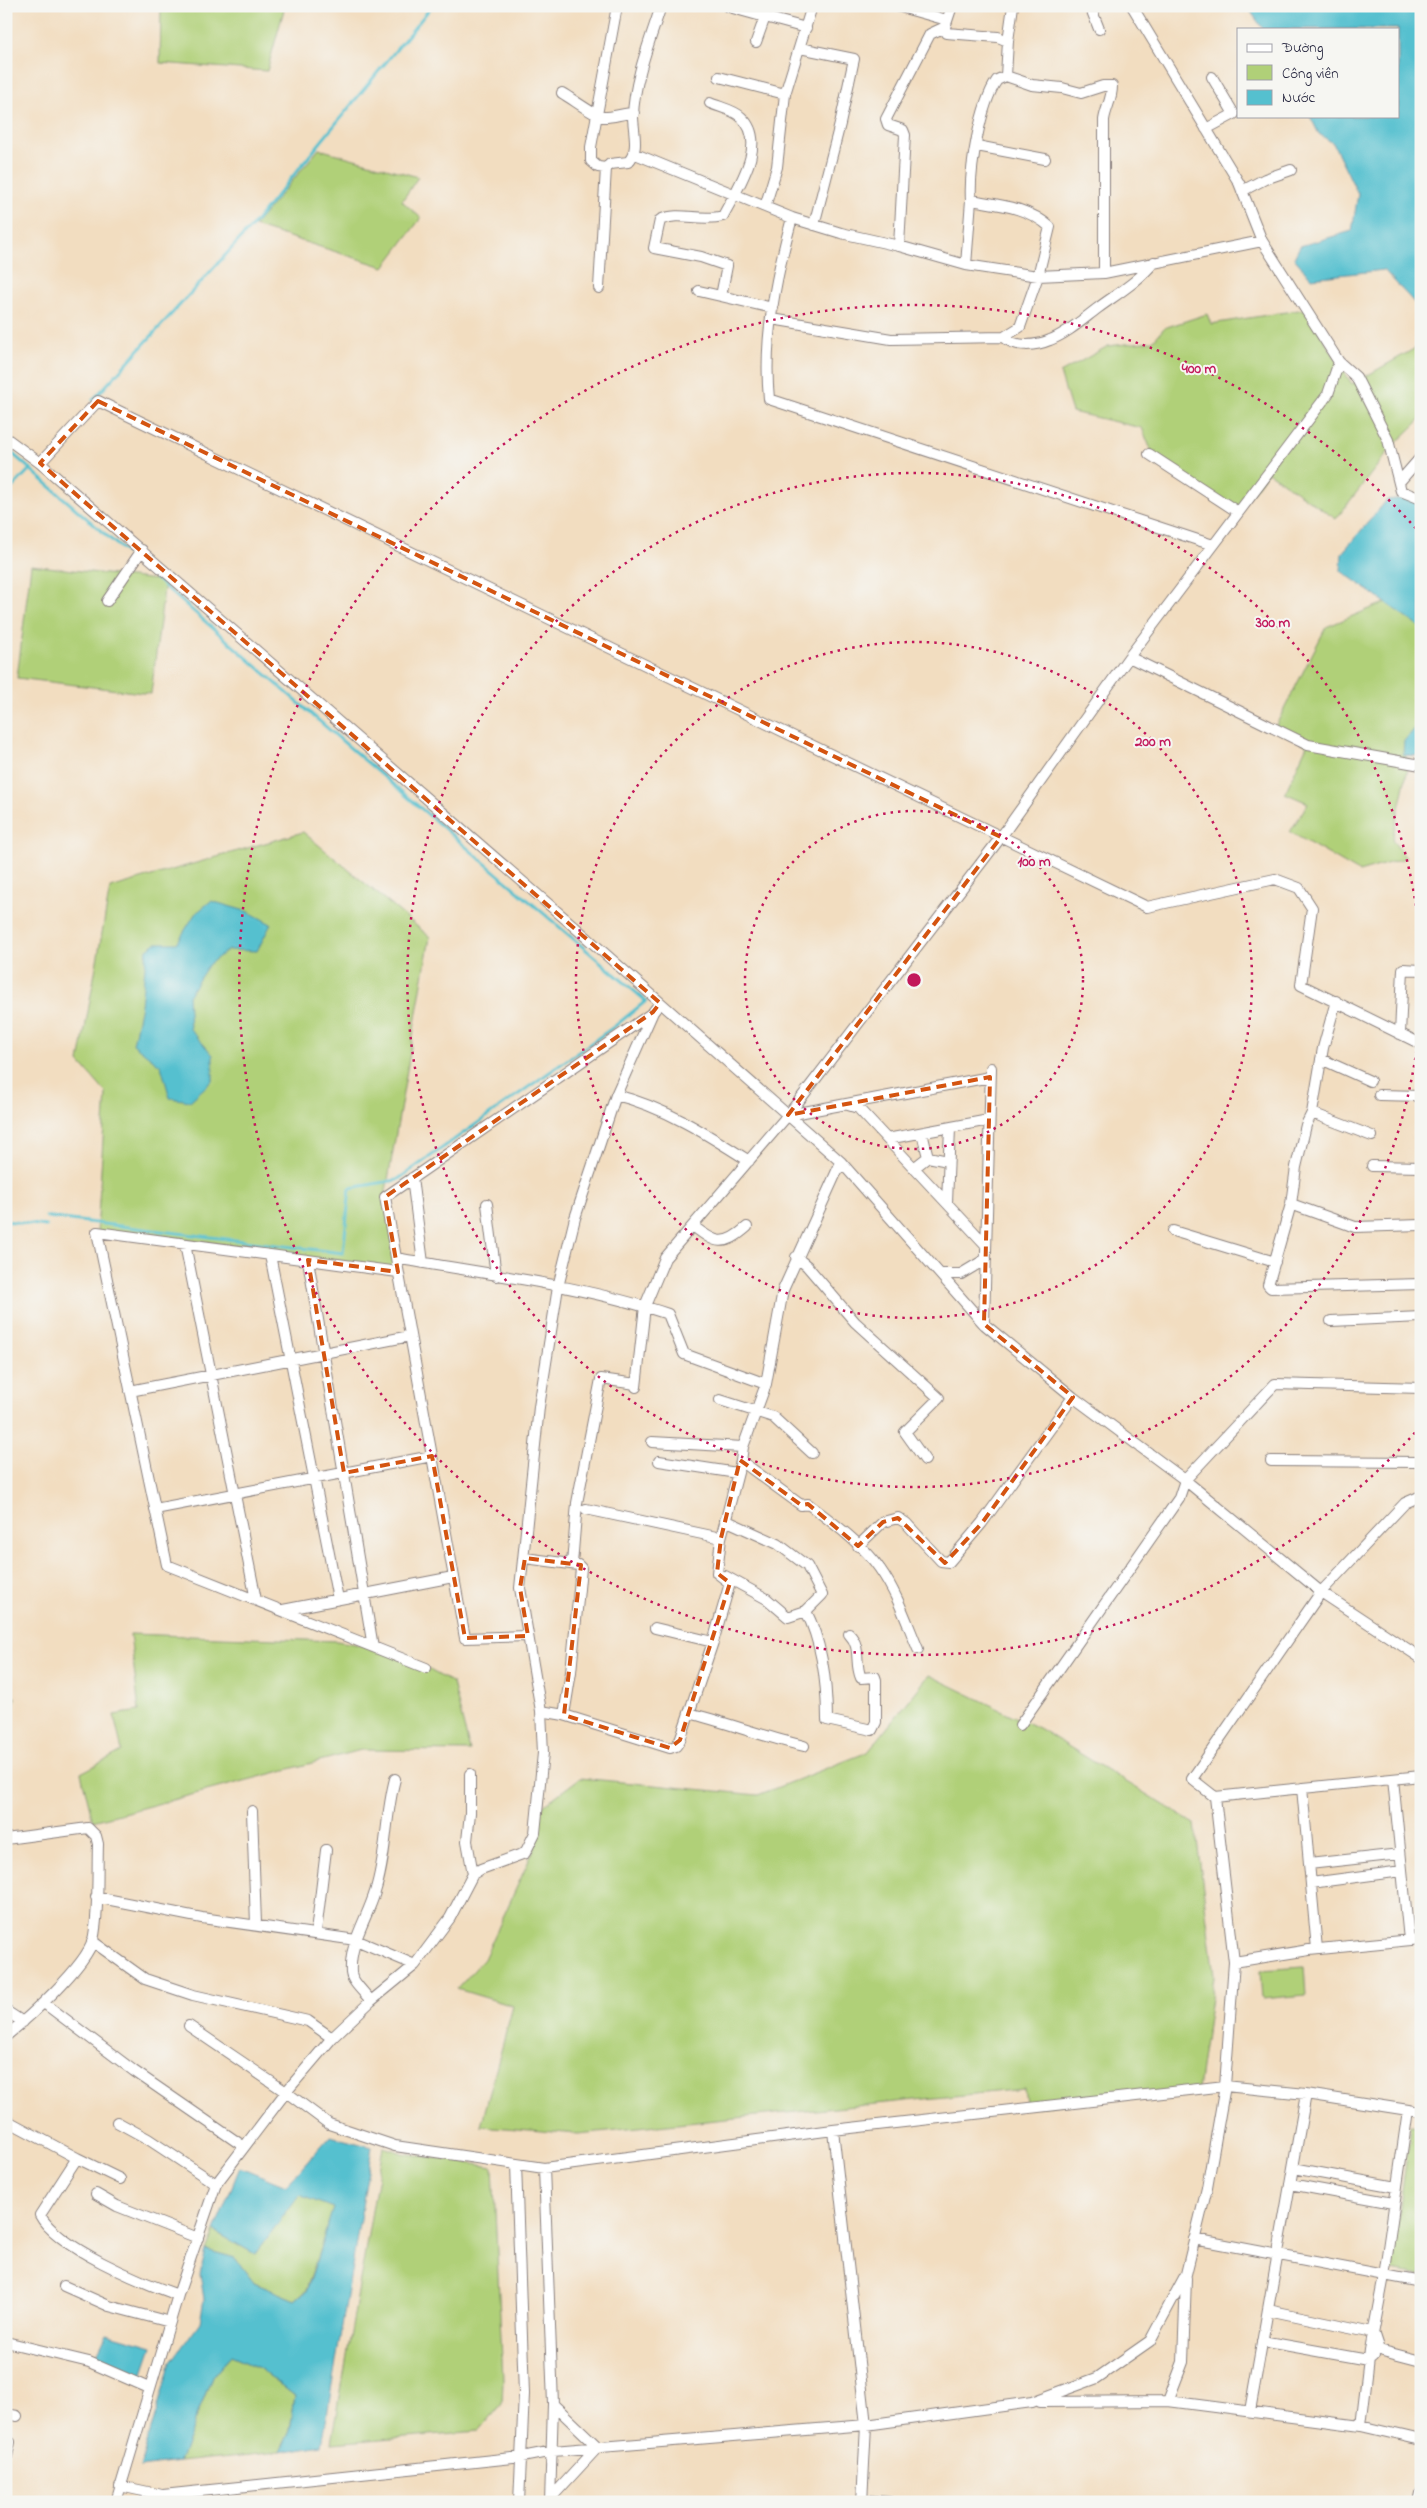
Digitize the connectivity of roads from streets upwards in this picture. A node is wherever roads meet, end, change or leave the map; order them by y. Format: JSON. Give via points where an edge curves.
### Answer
{"nodes":[{"id":1,"x":617,"y":6,"type":"edge"},
{"id":2,"x":661,"y":6,"type":"edge"},
{"id":3,"x":767,"y":6,"type":"edge"},
{"id":4,"x":812,"y":6,"type":"edge"},
{"id":5,"x":897,"y":6,"type":"edge"},
{"id":6,"x":952,"y":6,"type":"edge"},
{"id":7,"x":1013,"y":6,"type":"edge"},
{"id":8,"x":1090,"y":6,"type":"edge"},
{"id":9,"x":1132,"y":6,"type":"edge"},
{"id":10,"x":729,"y":7,"type":"edge"},
{"id":11,"x":765,"y":17,"type":"junction"},
{"id":12,"x":946,"y":23,"type":"junction"},
{"id":13,"x":806,"y":28,"type":"junction"},
{"id":14,"x":1099,"y":29,"type":"dead end"},
{"id":15,"x":756,"y":42,"type":"dead end"},
{"id":16,"x":1008,"y":42,"type":"junction"},
{"id":17,"x":800,"y":48,"type":"junction"},
{"id":18,"x":1006,"y":76,"type":"junction"},
{"id":19,"x":718,"y":77,"type":"dead end"},
{"id":20,"x":1212,"y":77,"type":"dead end"},
{"id":21,"x":562,"y":93,"type":"dead end"},
{"id":22,"x":785,"y":94,"type":"junction"},
{"id":23,"x":710,"y":103,"type":"dead end"},
{"id":24,"x":634,"y":113,"type":"junction"},
{"id":25,"x":596,"y":115,"type":"junction"},
{"id":26,"x":1206,"y":129,"type":"junction"},
{"id":27,"x":977,"y":146,"type":"junction"},
{"id":28,"x":633,"y":153,"type":"junction"},
{"id":29,"x":1045,"y":159,"type":"dead end"},
{"id":30,"x":606,"y":168,"type":"junction"},
{"id":31,"x":1291,"y":170,"type":"dead end"},
{"id":32,"x":1242,"y":191,"type":"junction"},
{"id":33,"x":735,"y":195,"type":"junction"},
{"id":34,"x":971,"y":200,"type":"junction"},
{"id":35,"x":764,"y":207,"type":"junction"},
{"id":36,"x":792,"y":218,"type":"junction"},
{"id":37,"x":814,"y":225,"type":"junction"},
{"id":38,"x":1262,"y":242,"type":"junction"},
{"id":39,"x":899,"y":246,"type":"junction"},
{"id":40,"x":1154,"y":262,"type":"junction"},
{"id":41,"x":966,"y":265,"type":"junction"},
{"id":42,"x":1104,"y":273,"type":"junction"},
{"id":43,"x":1038,"y":276,"type":"junction"},
{"id":44,"x":599,"y":288,"type":"dead end"},
{"id":45,"x":699,"y":292,"type":"dead end"},
{"id":46,"x":720,"y":296,"type":"junction"},
{"id":47,"x":773,"y":308,"type":"junction"},
{"id":48,"x":772,"y":319,"type":"junction"},
{"id":49,"x":1004,"y":337,"type":"junction"},
{"id":50,"x":1339,"y":362,"type":"junction"},
{"id":51,"x":6,"y":438,"type":"edge"},
{"id":52,"x":1149,"y":454,"type":"dead end"},
{"id":53,"x":1421,"y":458,"type":"edge"},
{"id":54,"x":40,"y":462,"type":"junction"},
{"id":55,"x":1400,"y":481,"type":"junction"},
{"id":56,"x":1421,"y":499,"type":"edge"},
{"id":57,"x":1238,"y":512,"type":"junction"},
{"id":58,"x":1213,"y":545,"type":"junction"},
{"id":59,"x":140,"y":553,"type":"junction"},
{"id":60,"x":107,"y":601,"type":"dead end"},
{"id":61,"x":1129,"y":657,"type":"junction"},
{"id":62,"x":1421,"y":765,"type":"edge"},
{"id":63,"x":1001,"y":837,"type":"junction"},
{"id":64,"x":1421,"y":970,"type":"edge"},
{"id":65,"x":1336,"y":1001,"type":"junction"},
{"id":66,"x":660,"y":1004,"type":"junction"},
{"id":67,"x":653,"y":1012,"type":"junction"},
{"id":68,"x":1400,"y":1034,"type":"junction"},
{"id":69,"x":1421,"y":1044,"type":"edge"},
{"id":70,"x":1321,"y":1059,"type":"junction"},
{"id":71,"x":1370,"y":1081,"type":"dead end"},
{"id":72,"x":616,"y":1095,"type":"junction"},
{"id":73,"x":1379,"y":1095,"type":"dead end"},
{"id":74,"x":1421,"y":1096,"type":"edge"},
{"id":75,"x":847,"y":1104,"type":"junction"},
{"id":76,"x":1312,"y":1113,"type":"junction"},
{"id":77,"x":788,"y":1115,"type":"junction"},
{"id":78,"x":989,"y":1120,"type":"junction"},
{"id":79,"x":950,"y":1128,"type":"junction"},
{"id":80,"x":922,"y":1132,"type":"junction"},
{"id":81,"x":1372,"y":1136,"type":"dead end"},
{"id":82,"x":887,"y":1139,"type":"junction"},
{"id":83,"x":928,"y":1157,"type":"junction"},
{"id":84,"x":749,"y":1160,"type":"junction"},
{"id":85,"x":948,"y":1161,"type":"junction"},
{"id":86,"x":841,"y":1162,"type":"junction"},
{"id":87,"x":1372,"y":1166,"type":"dead end"},
{"id":88,"x":1421,"y":1167,"type":"edge"},
{"id":89,"x":914,"y":1168,"type":"junction"},
{"id":90,"x":412,"y":1178,"type":"junction"},
{"id":91,"x":947,"y":1203,"type":"junction"},
{"id":92,"x":487,"y":1204,"type":"dead end"},
{"id":93,"x":1291,"y":1204,"type":"junction"},
{"id":94,"x":1421,"y":1225,"type":"edge"},
{"id":95,"x":693,"y":1226,"type":"junction"},
{"id":96,"x":747,"y":1227,"type":"dead end"},
{"id":97,"x":1173,"y":1231,"type":"dead end"},
{"id":98,"x":185,"y":1244,"type":"junction"},
{"id":99,"x":986,"y":1245,"type":"junction"},
{"id":100,"x":270,"y":1255,"type":"junction"},
{"id":101,"x":796,"y":1257,"type":"junction"},
{"id":102,"x":396,"y":1258,"type":"junction"},
{"id":103,"x":986,"y":1259,"type":"junction"},
{"id":104,"x":308,"y":1260,"type":"junction"},
{"id":105,"x":1275,"y":1262,"type":"junction"},
{"id":106,"x":423,"y":1263,"type":"junction"},
{"id":107,"x":398,"y":1272,"type":"junction"},
{"id":108,"x":942,"y":1274,"type":"junction"},
{"id":109,"x":496,"y":1276,"type":"junction"},
{"id":110,"x":1421,"y":1284,"type":"edge"},
{"id":111,"x":558,"y":1288,"type":"junction"},
{"id":112,"x":645,"y":1306,"type":"junction"},
{"id":113,"x":1421,"y":1318,"type":"edge"},
{"id":114,"x":1331,"y":1321,"type":"dead end"},
{"id":115,"x":984,"y":1324,"type":"junction"},
{"id":116,"x":410,"y":1336,"type":"junction"},
{"id":117,"x":323,"y":1353,"type":"junction"},
{"id":118,"x":290,"y":1359,"type":"junction"},
{"id":119,"x":211,"y":1375,"type":"junction"},
{"id":120,"x":766,"y":1384,"type":"junction"},
{"id":121,"x":1421,"y":1388,"type":"edge"},
{"id":122,"x":130,"y":1391,"type":"junction"},
{"id":123,"x":1073,"y":1397,"type":"junction"},
{"id":124,"x":720,"y":1400,"type":"dead end"},
{"id":125,"x":756,"y":1411,"type":"junction"},
{"id":126,"x":652,"y":1442,"type":"dead end"},
{"id":127,"x":743,"y":1447,"type":"junction"},
{"id":128,"x":812,"y":1453,"type":"dead end"},
{"id":129,"x":432,"y":1456,"type":"junction"},
{"id":130,"x":925,"y":1460,"type":"dead end"},
{"id":131,"x":1271,"y":1460,"type":"dead end"},
{"id":132,"x":659,"y":1461,"type":"dead end"},
{"id":133,"x":741,"y":1461,"type":"junction"},
{"id":134,"x":1421,"y":1462,"type":"edge"},
{"id":135,"x":344,"y":1473,"type":"junction"},
{"id":136,"x":737,"y":1473,"type":"junction"},
{"id":137,"x":314,"y":1478,"type":"junction"},
{"id":138,"x":1185,"y":1480,"type":"junction"},
{"id":139,"x":235,"y":1494,"type":"junction"},
{"id":140,"x":1421,"y":1496,"type":"edge"},
{"id":141,"x":155,"y":1509,"type":"junction"},
{"id":142,"x":586,"y":1509,"type":"dead end"},
{"id":143,"x":725,"y":1520,"type":"junction"},
{"id":144,"x":721,"y":1538,"type":"junction"},
{"id":145,"x":858,"y":1546,"type":"junction"},
{"id":146,"x":525,"y":1558,"type":"junction"},
{"id":147,"x":572,"y":1564,"type":"junction"},
{"id":148,"x":717,"y":1573,"type":"junction"},
{"id":149,"x":454,"y":1576,"type":"junction"},
{"id":150,"x":1321,"y":1592,"type":"junction"},
{"id":151,"x":364,"y":1594,"type":"junction"},
{"id":152,"x":338,"y":1599,"type":"junction"},
{"id":153,"x":256,"y":1600,"type":"junction"},
{"id":154,"x":282,"y":1610,"type":"junction"},
{"id":155,"x":806,"y":1611,"type":"junction"},
{"id":156,"x":655,"y":1628,"type":"dead end"},
{"id":157,"x":849,"y":1634,"type":"dead end"},
{"id":158,"x":528,"y":1636,"type":"junction"},
{"id":159,"x":713,"y":1642,"type":"junction"},
{"id":160,"x":373,"y":1647,"type":"junction"},
{"id":161,"x":918,"y":1649,"type":"dead end"},
{"id":162,"x":1421,"y":1658,"type":"edge"},
{"id":163,"x":426,"y":1668,"type":"dead end"},
{"id":164,"x":541,"y":1711,"type":"junction"},
{"id":165,"x":689,"y":1713,"type":"junction"},
{"id":166,"x":564,"y":1715,"type":"junction"},
{"id":167,"x":1020,"y":1725,"type":"dead end"},
{"id":168,"x":804,"y":1746,"type":"dead end"},
{"id":169,"x":470,"y":1774,"type":"dead end"},
{"id":170,"x":1421,"y":1776,"type":"edge"},
{"id":171,"x":396,"y":1779,"type":"dead end"},
{"id":172,"x":1393,"y":1779,"type":"junction"},
{"id":173,"x":1302,"y":1788,"type":"junction"},
{"id":174,"x":1214,"y":1797,"type":"junction"},
{"id":175,"x":252,"y":1811,"type":"dead end"},
{"id":176,"x":6,"y":1839,"type":"edge"},
{"id":177,"x":326,"y":1850,"type":"dead end"},
{"id":178,"x":1400,"y":1854,"type":"junction"},
{"id":179,"x":1309,"y":1864,"type":"junction"},
{"id":180,"x":1402,"y":1871,"type":"junction"},
{"id":181,"x":473,"y":1874,"type":"junction"},
{"id":182,"x":1311,"y":1883,"type":"junction"},
{"id":183,"x":96,"y":1897,"type":"junction"},
{"id":184,"x":256,"y":1924,"type":"junction"},
{"id":185,"x":316,"y":1932,"type":"junction"},
{"id":186,"x":1421,"y":1939,"type":"edge"},
{"id":187,"x":356,"y":1940,"type":"junction"},
{"id":188,"x":1409,"y":1940,"type":"junction"},
{"id":189,"x":92,"y":1941,"type":"junction"},
{"id":190,"x":1317,"y":1949,"type":"junction"},
{"id":191,"x":1234,"y":1962,"type":"junction"},
{"id":192,"x":415,"y":1965,"type":"junction"},
{"id":193,"x":371,"y":2001,"type":"junction"},
{"id":194,"x":44,"y":2003,"type":"junction"},
{"id":195,"x":6,"y":2011,"type":"edge"},
{"id":196,"x":23,"y":2022,"type":"junction"},
{"id":197,"x":188,"y":2026,"type":"dead end"},
{"id":198,"x":6,"y":2036,"type":"edge"},
{"id":199,"x":332,"y":2038,"type":"junction"},
{"id":200,"x":1225,"y":2086,"type":"junction"},
{"id":201,"x":286,"y":2092,"type":"junction"},
{"id":202,"x":1306,"y":2094,"type":"junction"},
{"id":203,"x":1408,"y":2110,"type":"junction"},
{"id":204,"x":1421,"y":2112,"type":"edge"},
{"id":205,"x":6,"y":2120,"type":"edge"},
{"id":206,"x":117,"y":2122,"type":"dead end"},
{"id":207,"x":833,"y":2130,"type":"junction"},
{"id":208,"x":243,"y":2146,"type":"junction"},
{"id":209,"x":77,"y":2158,"type":"junction"},
{"id":210,"x":516,"y":2164,"type":"junction"},
{"id":211,"x":544,"y":2168,"type":"junction"},
{"id":212,"x":1293,"y":2168,"type":"junction"},
{"id":213,"x":120,"y":2179,"type":"dead end"},
{"id":214,"x":216,"y":2184,"type":"junction"},
{"id":215,"x":1290,"y":2184,"type":"junction"},
{"id":216,"x":1396,"y":2187,"type":"junction"},
{"id":217,"x":96,"y":2194,"type":"dead end"},
{"id":218,"x":1393,"y":2203,"type":"junction"},
{"id":219,"x":198,"y":2238,"type":"junction"},
{"id":220,"x":1194,"y":2239,"type":"junction"},
{"id":221,"x":1277,"y":2254,"type":"junction"},
{"id":222,"x":1186,"y":2274,"type":"junction"},
{"id":223,"x":1384,"y":2276,"type":"junction"},
{"id":224,"x":1421,"y":2282,"type":"edge"},
{"id":225,"x":64,"y":2286,"type":"dead end"},
{"id":226,"x":178,"y":2295,"type":"junction"},
{"id":227,"x":1268,"y":2310,"type":"junction"},
{"id":228,"x":170,"y":2322,"type":"junction"},
{"id":229,"x":1373,"y":2332,"type":"junction"},
{"id":230,"x":1262,"y":2341,"type":"junction"},
{"id":231,"x":6,"y":2342,"type":"edge"},
{"id":232,"x":1378,"y":2350,"type":"junction"},
{"id":233,"x":1368,"y":2360,"type":"junction"},
{"id":234,"x":1421,"y":2361,"type":"edge"},
{"id":235,"x":149,"y":2388,"type":"junction"},
{"id":236,"x":1168,"y":2401,"type":"junction"},
{"id":237,"x":1032,"y":2402,"type":"junction"},
{"id":238,"x":553,"y":2404,"type":"junction"},
{"id":239,"x":1250,"y":2411,"type":"junction"},
{"id":240,"x":6,"y":2414,"type":"edge"},
{"id":241,"x":17,"y":2416,"type":"dead end"},
{"id":242,"x":866,"y":2425,"type":"junction"},
{"id":243,"x":1362,"y":2426,"type":"junction"},
{"id":244,"x":1421,"y":2440,"type":"edge"},
{"id":245,"x":10,"y":2442,"type":"dead end"},
{"id":246,"x":598,"y":2447,"type":"junction"},
{"id":247,"x":553,"y":2451,"type":"junction"},
{"id":248,"x":522,"y":2457,"type":"junction"},
{"id":249,"x":6,"y":2461,"type":"edge"},
{"id":250,"x":120,"y":2486,"type":"junction"},
{"id":251,"x":1421,"y":2493,"type":"edge"},
{"id":252,"x":163,"y":2495,"type":"junction"},
{"id":253,"x":550,"y":2500,"type":"edge"},
{"id":254,"x":862,"y":2501,"type":"edge"},
{"id":255,"x":116,"y":2502,"type":"edge"},
{"id":256,"x":143,"y":2502,"type":"edge"},
{"id":257,"x":520,"y":2502,"type":"edge"},
{"id":258,"x":889,"y":2502,"type":"edge"},
{"id":259,"x":1419,"y":2502,"type":"edge"}],
"edges":[{"from":1,"to":25,"type":"street"},
{"from":2,"to":24,"type":"street","via":[[638,82]]},
{"from":3,"to":11,"type":"street"},
{"from":4,"to":13,"type":"street"},
{"from":5,"to":12,"type":"street"},
{"from":6,"to":12,"type":"street"},
{"from":7,"to":16,"type":"street"},
{"from":8,"to":14,"type":"street"},
{"from":9,"to":26,"type":"street"},
{"from":10,"to":11,"type":"street"},
{"from":11,"to":13,"type":"street"},
{"from":11,"to":15,"type":"street"},
{"from":12,"to":16,"type":"street","via":[[946,34],[998,37]]},
{"from":12,"to":39,"type":"street","via":[[930,34],[886,119],[888,124],[904,134]]},
{"from":13,"to":17,"type":"street"},
{"from":16,"to":18,"type":"street"},
{"from":17,"to":22,"type":"street"},
{"from":17,"to":37,"type":"street","via":[[854,59]]},
{"from":18,"to":27,"type":"street","via":[[997,80],[988,97]]},
{"from":18,"to":42,"type":"street","via":[[1032,85],[1082,93],[1111,85],[1112,98],[1105,112],[1104,128]]},
{"from":19,"to":22,"type":"street"},
{"from":20,"to":26,"type":"street","via":[[1234,114]]},
{"from":21,"to":25,"type":"street"},
{"from":22,"to":35,"type":"street","via":[[777,167]]},
{"from":23,"to":33,"type":"street","via":[[741,117],[753,135],[750,163]]},
{"from":24,"to":25,"type":"street"},
{"from":24,"to":28,"type":"street"},
{"from":25,"to":30,"type":"street","via":[[591,161]]},
{"from":26,"to":32,"type":"street"},
{"from":27,"to":29,"type":"street"},
{"from":27,"to":34,"type":"street","via":[[970,182]]},
{"from":28,"to":30,"type":"street","via":[[628,162],[612,163]]},
{"from":28,"to":33,"type":"street"},
{"from":30,"to":44,"type":"street"},
{"from":31,"to":32,"type":"street"},
{"from":32,"to":38,"type":"street"},
{"from":33,"to":35,"type":"street"},
{"from":33,"to":46,"type":"street","via":[[723,216],[709,220],[668,216],[660,220],[656,229],[654,248],[702,257],[727,266]]},
{"from":34,"to":41,"type":"street"},
{"from":34,"to":43,"type":"street","via":[[1037,215],[1050,227]]},
{"from":35,"to":36,"type":"street"},
{"from":36,"to":37,"type":"street"},
{"from":36,"to":47,"type":"street","via":[[781,258]]},
{"from":37,"to":39,"type":"street"},
{"from":38,"to":40,"type":"street"},
{"from":38,"to":50,"type":"street"},
{"from":39,"to":41,"type":"street"},
{"from":40,"to":42,"type":"street"},
{"from":40,"to":49,"type":"street","via":[[1121,292],[1050,340],[1025,345],[1009,342]]},
{"from":41,"to":43,"type":"street"},
{"from":42,"to":43,"type":"street"},
{"from":43,"to":49,"type":"street","via":[[1020,327]]},
{"from":45,"to":46,"type":"street"},
{"from":46,"to":47,"type":"street"},
{"from":47,"to":48,"type":"street"},
{"from":48,"to":49,"type":"street","via":[[891,339]]},
{"from":48,"to":58,"type":"street","via":[[767,380],[769,399]]},
{"from":50,"to":55,"type":"street","via":[[1356,377],[1388,440]]},
{"from":50,"to":57,"type":"street","via":[[1328,394]]},
{"from":51,"to":54,"type":"street"},
{"from":52,"to":57,"type":"street"},
{"from":53,"to":55,"type":"street"},
{"from":54,"to":59,"type":"street"},
{"from":54,"to":63,"type":"street","via":[[98,401]]},
{"from":55,"to":56,"type":"street","via":[[1401,491]]},
{"from":57,"to":58,"type":"street"},
{"from":58,"to":61,"type":"street"},
{"from":59,"to":60,"type":"street"},
{"from":59,"to":66,"type":"street","via":[[562,915]]},
{"from":61,"to":62,"type":"street","via":[[1308,745]]},
{"from":61,"to":63,"type":"street"},
{"from":63,"to":65,"type":"street","via":[[1147,907],[1275,879],[1299,888],[1312,908],[1301,985]]},
{"from":63,"to":77,"type":"street"},
{"from":64,"to":68,"type":"street","via":[[1403,969]]},
{"from":65,"to":68,"type":"street"},
{"from":65,"to":70,"type":"street"},
{"from":66,"to":67,"type":"street"},
{"from":66,"to":77,"type":"street"},
{"from":67,"to":72,"type":"street"},
{"from":67,"to":90,"type":"street"},
{"from":68,"to":69,"type":"street"},
{"from":70,"to":71,"type":"street"},
{"from":70,"to":76,"type":"street"},
{"from":72,"to":84,"type":"street","via":[[636,1100],[677,1119]]},
{"from":72,"to":111,"type":"street","via":[[574,1218]]},
{"from":73,"to":74,"type":"street"},
{"from":75,"to":77,"type":"street"},
{"from":75,"to":78,"type":"street","via":[[990,1073]]},
{"from":75,"to":82,"type":"street","via":[[858,1108]]},
{"from":76,"to":81,"type":"street"},
{"from":76,"to":93,"type":"street","via":[[1300,1150]]},
{"from":77,"to":84,"type":"street"},
{"from":77,"to":86,"type":"street"},
{"from":78,"to":79,"type":"street"},
{"from":78,"to":99,"type":"street"},
{"from":79,"to":80,"type":"street"},
{"from":79,"to":85,"type":"street"},
{"from":80,"to":82,"type":"street"},
{"from":80,"to":83,"type":"street"},
{"from":82,"to":89,"type":"street"},
{"from":83,"to":85,"type":"street"},
{"from":83,"to":89,"type":"street"},
{"from":84,"to":95,"type":"street"},
{"from":85,"to":91,"type":"street"},
{"from":86,"to":101,"type":"street"},
{"from":86,"to":108,"type":"street"},
{"from":87,"to":88,"type":"street"},
{"from":89,"to":91,"type":"street"},
{"from":90,"to":102,"type":"street","via":[[385,1197]]},
{"from":90,"to":106,"type":"street"},
{"from":91,"to":99,"type":"street"},
{"from":92,"to":109,"type":"street"},
{"from":93,"to":94,"type":"street","via":[[1355,1226]]},
{"from":93,"to":105,"type":"street"},
{"from":95,"to":96,"type":"street","via":[[712,1241],[722,1243]]},
{"from":95,"to":112,"type":"street","via":[[665,1258]]},
{"from":97,"to":105,"type":"street"},
{"from":98,"to":100,"type":"street"},
{"from":98,"to":119,"type":"street"},
{"from":98,"to":122,"type":"street","via":[[97,1232]]},
{"from":99,"to":103,"type":"street"},
{"from":100,"to":104,"type":"street"},
{"from":100,"to":118,"type":"street"},
{"from":101,"to":120,"type":"street","via":[[783,1290]]},
{"from":101,"to":130,"type":"street","via":[[855,1322],[939,1398],[905,1432]]},
{"from":102,"to":106,"type":"street"},
{"from":102,"to":107,"type":"street"},
{"from":103,"to":108,"type":"street","via":[[961,1274]]},
{"from":103,"to":115,"type":"street"},
{"from":104,"to":107,"type":"street"},
{"from":104,"to":117,"type":"street"},
{"from":105,"to":110,"type":"street","via":[[1268,1281],[1272,1288]]},
{"from":106,"to":109,"type":"street"},
{"from":107,"to":116,"type":"street"},
{"from":108,"to":115,"type":"street"},
{"from":109,"to":111,"type":"street"},
{"from":111,"to":112,"type":"street"},
{"from":111,"to":146,"type":"street","via":[[539,1407]]},
{"from":112,"to":120,"type":"street","via":[[668,1314],[684,1354]]},
{"from":112,"to":147,"type":"street","via":[[636,1385],[602,1379],[577,1503]]},
{"from":113,"to":114,"type":"street"},
{"from":115,"to":123,"type":"street"},
{"from":116,"to":117,"type":"street"},
{"from":116,"to":129,"type":"street"},
{"from":117,"to":118,"type":"street"},
{"from":117,"to":135,"type":"street"},
{"from":118,"to":119,"type":"street"},
{"from":118,"to":137,"type":"street"},
{"from":119,"to":122,"type":"street"},
{"from":119,"to":139,"type":"street"},
{"from":120,"to":125,"type":"street"},
{"from":121,"to":138,"type":"street","via":[[1275,1384]]},
{"from":122,"to":141,"type":"street"},
{"from":123,"to":138,"type":"street"},
{"from":123,"to":145,"type":"street","via":[[982,1523],[949,1562],[941,1560],[898,1518],[884,1522]]},
{"from":124,"to":125,"type":"street"},
{"from":125,"to":127,"type":"street"},
{"from":125,"to":128,"type":"street","via":[[773,1417]]},
{"from":126,"to":127,"type":"street"},
{"from":127,"to":133,"type":"street"},
{"from":129,"to":135,"type":"street"},
{"from":129,"to":149,"type":"street"},
{"from":131,"to":134,"type":"street"},
{"from":132,"to":136,"type":"street"},
{"from":133,"to":136,"type":"street"},
{"from":133,"to":145,"type":"street","via":[[801,1505],[808,1504]]},
{"from":135,"to":137,"type":"street"},
{"from":135,"to":151,"type":"street"},
{"from":136,"to":143,"type":"street"},
{"from":137,"to":139,"type":"street"},
{"from":137,"to":152,"type":"street"},
{"from":138,"to":150,"type":"street"},
{"from":138,"to":167,"type":"street","via":[[1179,1498]]},
{"from":139,"to":141,"type":"street"},
{"from":139,"to":153,"type":"street"},
{"from":140,"to":150,"type":"street","via":[[1405,1503]]},
{"from":141,"to":153,"type":"street","via":[[167,1565]]},
{"from":142,"to":144,"type":"street"},
{"from":143,"to":144,"type":"street"},
{"from":143,"to":155,"type":"street","via":[[778,1544],[807,1566],[822,1595]]},
{"from":144,"to":148,"type":"street"},
{"from":145,"to":161,"type":"street","via":[[880,1568]]},
{"from":146,"to":147,"type":"street"},
{"from":146,"to":158,"type":"street","via":[[520,1588]]},
{"from":147,"to":166,"type":"street","via":[[581,1568]]},
{"from":148,"to":155,"type":"street","via":[[767,1599],[788,1617]]},
{"from":148,"to":159,"type":"street","via":[[730,1583]]},
{"from":149,"to":151,"type":"street"},
{"from":149,"to":158,"type":"street","via":[[465,1638]]},
{"from":150,"to":162,"type":"street"},
{"from":150,"to":174,"type":"street","via":[[1192,1779]]},
{"from":151,"to":152,"type":"street"},
{"from":151,"to":160,"type":"street"},
{"from":152,"to":154,"type":"street"},
{"from":153,"to":154,"type":"street"},
{"from":154,"to":160,"type":"street"},
{"from":155,"to":157,"type":"street","via":[[814,1627],[821,1658],[827,1720],[872,1730],[876,1722],[876,1680],[875,1677],[861,1678],[857,1647]]},
{"from":156,"to":159,"type":"street"},
{"from":158,"to":164,"type":"street"},
{"from":159,"to":165,"type":"street"},
{"from":160,"to":163,"type":"street"},
{"from":164,"to":166,"type":"street"},
{"from":164,"to":181,"type":"street","via":[[543,1753],[532,1840],[525,1853],[481,1868]]},
{"from":165,"to":166,"type":"street","via":[[680,1740],[670,1748]]},
{"from":165,"to":168,"type":"street"},
{"from":169,"to":181,"type":"street","via":[[467,1840]]},
{"from":170,"to":172,"type":"street"},
{"from":171,"to":187,"type":"street","via":[[390,1799],[382,1865],[375,1893]]},
{"from":172,"to":173,"type":"street"},
{"from":172,"to":178,"type":"street"},
{"from":173,"to":174,"type":"street"},
{"from":173,"to":179,"type":"street"},
{"from":174,"to":191,"type":"street"},
{"from":175,"to":184,"type":"street"},
{"from":176,"to":183,"type":"street","via":[[88,1828],[93,1831],[98,1844]]},
{"from":177,"to":185,"type":"street"},
{"from":178,"to":179,"type":"street"},
{"from":178,"to":180,"type":"street"},
{"from":179,"to":182,"type":"street"},
{"from":180,"to":182,"type":"street"},
{"from":180,"to":188,"type":"street"},
{"from":181,"to":192,"type":"street","via":[[450,1918]]},
{"from":182,"to":190,"type":"street"},
{"from":183,"to":184,"type":"street","via":[[202,1918]]},
{"from":183,"to":189,"type":"street"},
{"from":184,"to":185,"type":"street"},
{"from":185,"to":187,"type":"street"},
{"from":186,"to":188,"type":"street"},
{"from":187,"to":192,"type":"street"},
{"from":187,"to":193,"type":"street","via":[[351,1957],[351,1976]]},
{"from":188,"to":190,"type":"street"},
{"from":189,"to":194,"type":"street","via":[[80,1961]]},
{"from":189,"to":199,"type":"street","via":[[144,1979],[193,1995],[308,2021]]},
{"from":190,"to":191,"type":"street"},
{"from":191,"to":200,"type":"street"},
{"from":192,"to":193,"type":"street"},
{"from":193,"to":199,"type":"street"},
{"from":194,"to":196,"type":"street"},
{"from":194,"to":208,"type":"street","via":[[134,2071]]},
{"from":195,"to":196,"type":"street"},
{"from":196,"to":198,"type":"street"},
{"from":197,"to":201,"type":"street"},
{"from":199,"to":201,"type":"street"},
{"from":200,"to":202,"type":"street"},
{"from":200,"to":207,"type":"street"},
{"from":200,"to":220,"type":"street"},
{"from":201,"to":208,"type":"street"},
{"from":201,"to":210,"type":"street","via":[[329,2124],[395,2146]]},
{"from":202,"to":203,"type":"street"},
{"from":202,"to":212,"type":"street"},
{"from":203,"to":204,"type":"street"},
{"from":203,"to":216,"type":"street"},
{"from":205,"to":209,"type":"street"},
{"from":206,"to":214,"type":"street"},
{"from":207,"to":211,"type":"street"},
{"from":207,"to":242,"type":"street"},
{"from":208,"to":214,"type":"street"},
{"from":209,"to":213,"type":"street"},
{"from":209,"to":226,"type":"street","via":[[40,2215],[46,2227],[112,2269]]},
{"from":210,"to":211,"type":"street"},
{"from":210,"to":248,"type":"street","via":[[524,2394]]},
{"from":211,"to":238,"type":"street"},
{"from":212,"to":215,"type":"street"},
{"from":212,"to":216,"type":"street"},
{"from":214,"to":219,"type":"street"},
{"from":215,"to":218,"type":"street"},
{"from":215,"to":221,"type":"street"},
{"from":216,"to":218,"type":"street"},
{"from":217,"to":219,"type":"street","via":[[117,2206]]},
{"from":218,"to":223,"type":"street"},
{"from":219,"to":226,"type":"street"},
{"from":220,"to":221,"type":"street"},
{"from":220,"to":222,"type":"street"},
{"from":221,"to":223,"type":"street"},
{"from":221,"to":227,"type":"street"},
{"from":222,"to":236,"type":"street","via":[[1183,2362]]},
{"from":222,"to":237,"type":"street","via":[[1150,2341],[1097,2378]]},
{"from":223,"to":224,"type":"street"},
{"from":223,"to":229,"type":"street"},
{"from":225,"to":228,"type":"street","via":[[109,2306]]},
{"from":226,"to":228,"type":"street"},
{"from":227,"to":229,"type":"street"},
{"from":227,"to":230,"type":"street"},
{"from":228,"to":235,"type":"street"},
{"from":229,"to":232,"type":"street"},
{"from":229,"to":233,"type":"street"},
{"from":230,"to":233,"type":"street"},
{"from":230,"to":239,"type":"street"},
{"from":231,"to":235,"type":"street","via":[[89,2362]]},
{"from":232,"to":233,"type":"street"},
{"from":232,"to":234,"type":"street"},
{"from":233,"to":243,"type":"street"},
{"from":235,"to":250,"type":"street"},
{"from":236,"to":237,"type":"street"},
{"from":236,"to":239,"type":"street"},
{"from":237,"to":242,"type":"street"},
{"from":238,"to":246,"type":"street"},
{"from":238,"to":247,"type":"street"},
{"from":239,"to":243,"type":"street"},
{"from":240,"to":241,"type":"street"},
{"from":242,"to":246,"type":"street"},
{"from":242,"to":254,"type":"street"},
{"from":243,"to":244,"type":"street"},
{"from":245,"to":249,"type":"street"},
{"from":246,"to":247,"type":"street"},
{"from":246,"to":253,"type":"street"},
{"from":247,"to":248,"type":"street"},
{"from":247,"to":253,"type":"street"},
{"from":248,"to":252,"type":"street"},
{"from":248,"to":257,"type":"street"},
{"from":250,"to":252,"type":"street"},
{"from":250,"to":255,"type":"street"},
{"from":251,"to":259,"type":"street"},
{"from":252,"to":256,"type":"street"},
{"from":254,"to":258,"type":"street"}]}
